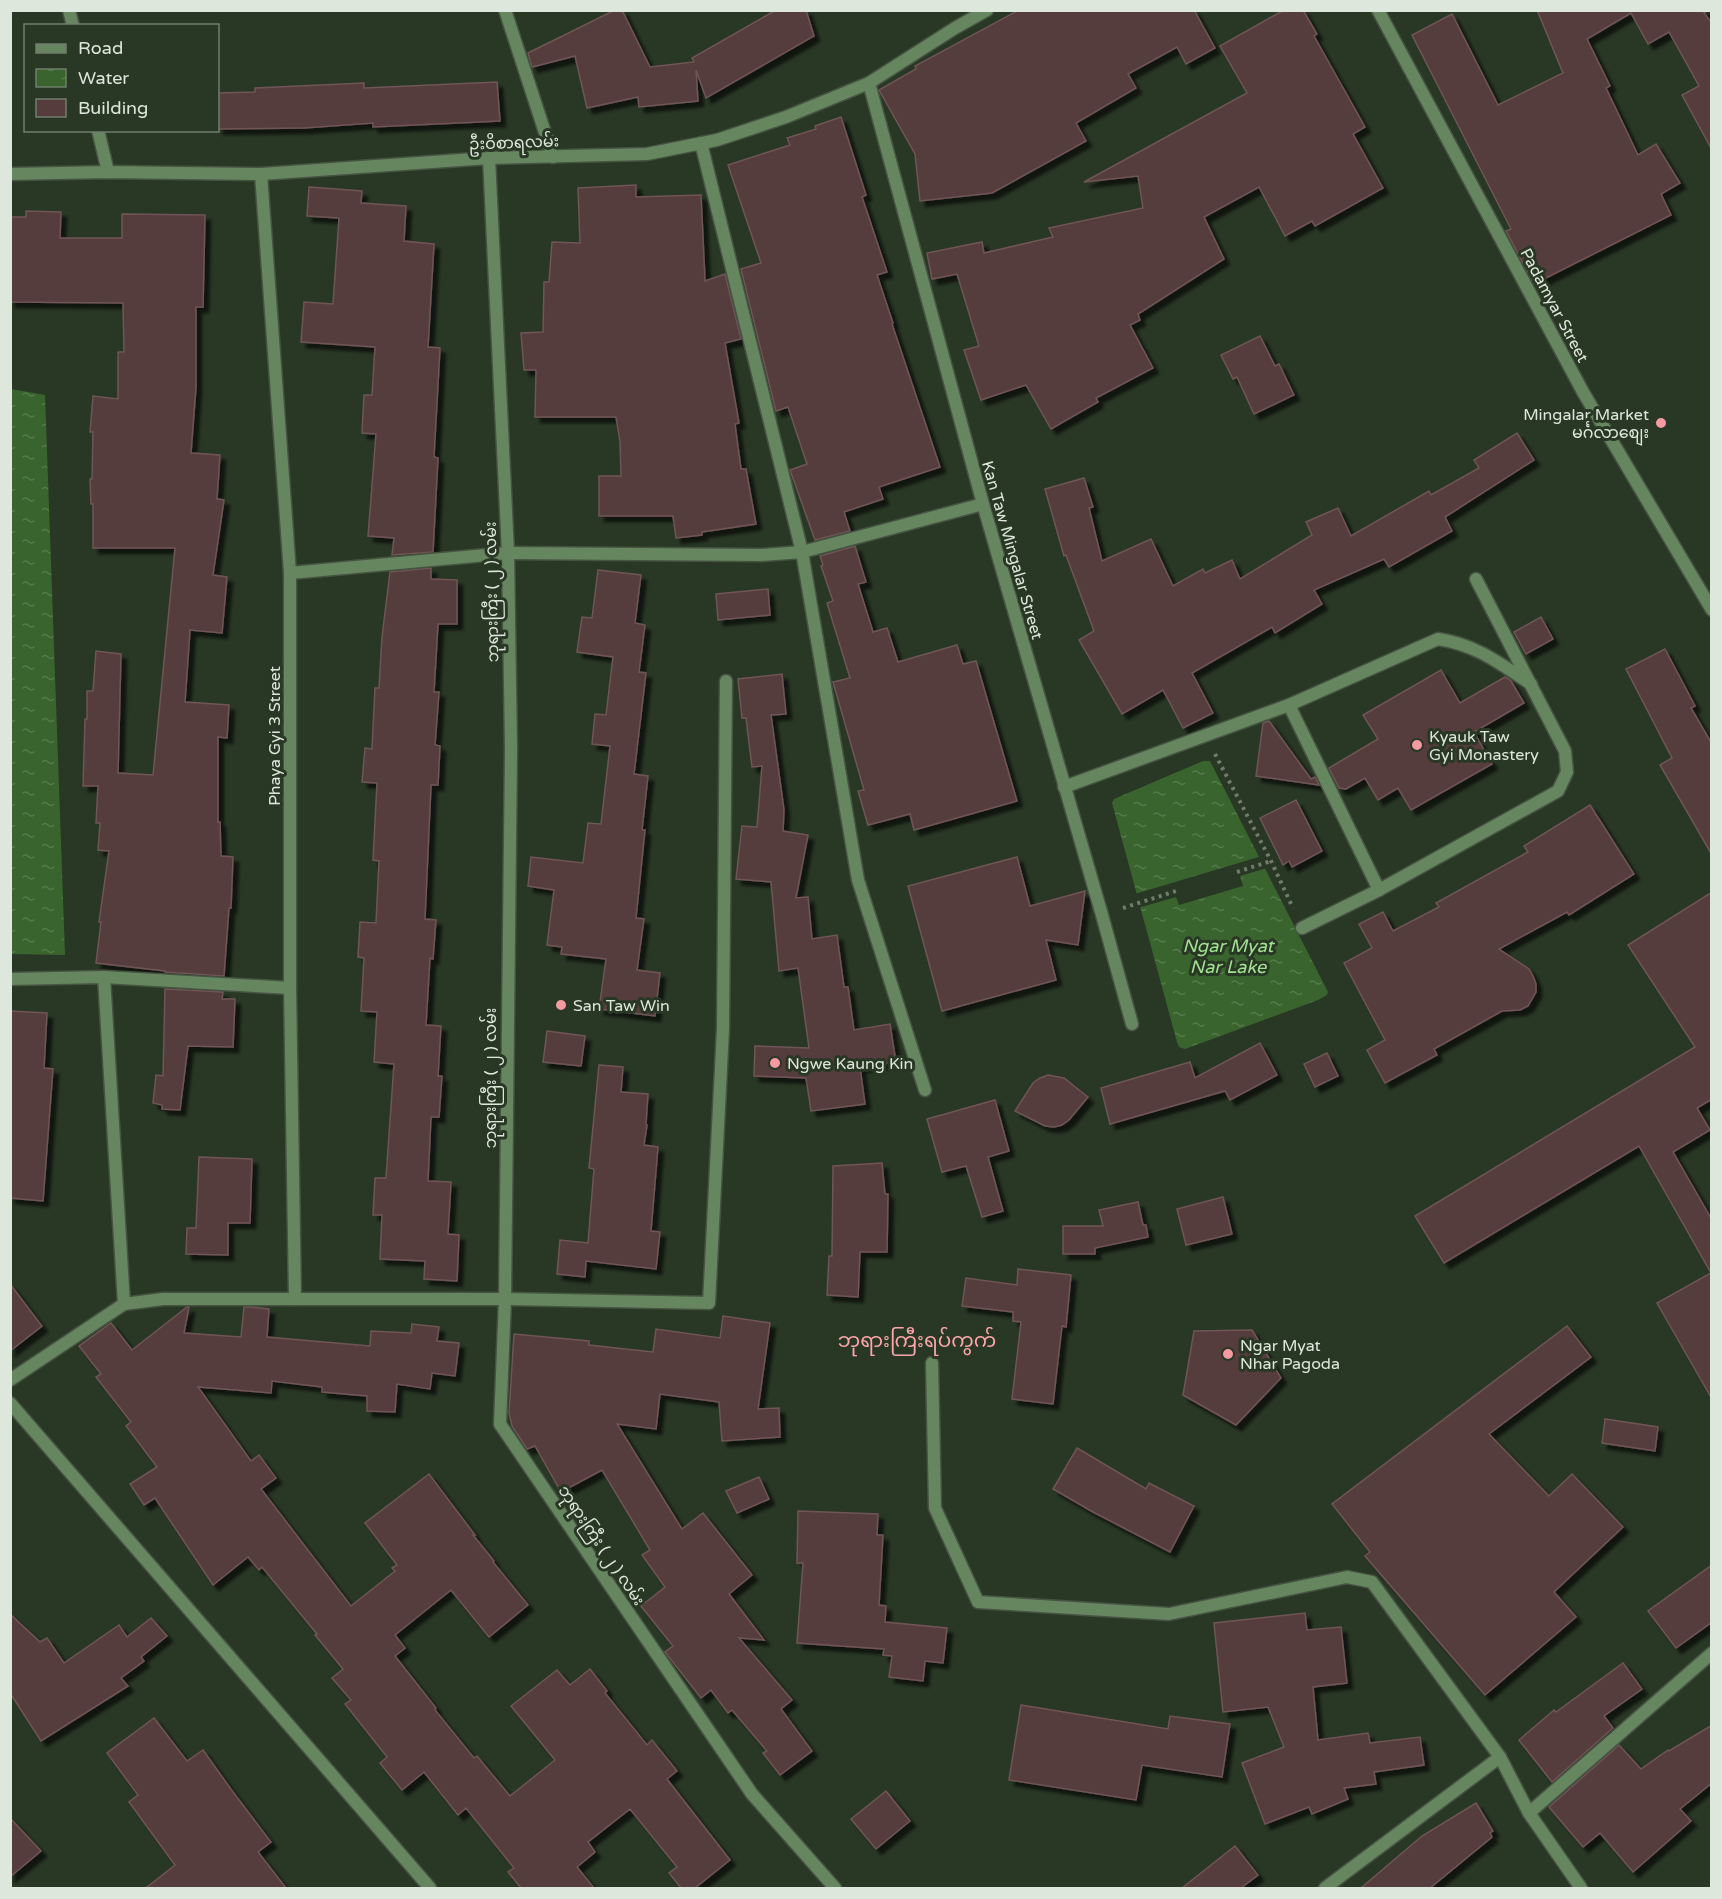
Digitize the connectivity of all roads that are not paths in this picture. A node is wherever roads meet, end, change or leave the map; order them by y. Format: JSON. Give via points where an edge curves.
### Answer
{"nodes":[{"id":1,"x":505,"y":10,"type":"edge"},
{"id":2,"x":987,"y":10,"type":"edge"},
{"id":3,"x":1378,"y":10,"type":"edge"},
{"id":4,"x":869,"y":83,"type":"junction"},
{"id":5,"x":98,"y":132,"type":"edge"},
{"id":6,"x":701,"y":143,"type":"junction"},
{"id":7,"x":554,"y":157,"type":"junction"},
{"id":8,"x":489,"y":158,"type":"junction"},
{"id":9,"x":108,"y":172,"type":"junction"},
{"id":10,"x":10,"y":174,"type":"edge"},
{"id":11,"x":261,"y":174,"type":"junction"},
{"id":12,"x":983,"y":504,"type":"junction"},
{"id":13,"x":802,"y":552,"type":"junction"},
{"id":14,"x":508,"y":553,"type":"junction"},
{"id":15,"x":290,"y":573,"type":"junction"},
{"id":16,"x":1476,"y":579,"type":"dead end"},
{"id":17,"x":1712,"y":610,"type":"edge"},
{"id":18,"x":726,"y":681,"type":"dead end"},
{"id":19,"x":1532,"y":685,"type":"junction"},
{"id":20,"x":1288,"y":705,"type":"junction"},
{"id":21,"x":1064,"y":787,"type":"junction"},
{"id":22,"x":1378,"y":890,"type":"junction"},
{"id":23,"x":1302,"y":928,"type":"road end"},
{"id":24,"x":104,"y":977,"type":"junction"},
{"id":25,"x":10,"y":979,"type":"edge"},
{"id":26,"x":290,"y":988,"type":"junction"},
{"id":27,"x":1132,"y":1024,"type":"dead end"},
{"id":28,"x":925,"y":1090,"type":"dead end"},
{"id":29,"x":295,"y":1299,"type":"junction"},
{"id":30,"x":505,"y":1299,"type":"junction"},
{"id":31,"x":124,"y":1304,"type":"junction"},
{"id":32,"x":932,"y":1363,"type":"dead end"},
{"id":33,"x":10,"y":1380,"type":"edge"},
{"id":34,"x":10,"y":1403,"type":"edge"},
{"id":35,"x":1712,"y":1653,"type":"edge"},
{"id":36,"x":1500,"y":1757,"type":"junction"},
{"id":37,"x":1529,"y":1814,"type":"junction"},
{"id":38,"x":429,"y":1888,"type":"edge"},
{"id":39,"x":835,"y":1888,"type":"edge"},
{"id":40,"x":1325,"y":1888,"type":"edge"},
{"id":41,"x":1581,"y":1888,"type":"edge"}],
"edges":[{"from":1,"to":7,"type":"street"},
{"from":2,"to":4,"type":"street","name":"ဦးဝိစာရလမ်း"},
{"from":3,"to":17,"type":"street","name":"Padamyar Street","via":[[1583,392]]},
{"from":4,"to":6,"type":"street","name":"ဦးဝိစာရလမ်း","via":[[786,117]]},
{"from":4,"to":12,"type":"street","name":"Kan Taw Mingalar Street"},
{"from":5,"to":9,"type":"street"},
{"from":6,"to":7,"type":"street","name":"ဦးဝိစာရလမ်း","via":[[647,154]]},
{"from":6,"to":13,"type":"street"},
{"from":7,"to":8,"type":"street","name":"ဦးဝိစာရလမ်း"},
{"from":8,"to":11,"type":"street","name":"ဦးဝိစာရလမ်း"},
{"from":8,"to":14,"type":"street","name":"ဘုရားကြီး ( ၂ ) လမ်း"},
{"from":9,"to":10,"type":"street","name":"ဦးဝိစာရလမ်း"},
{"from":9,"to":11,"type":"street","name":"ဦးဝိစာရလမ်း"},
{"from":11,"to":15,"type":"street","name":"Phaya Gyi 3 Street"},
{"from":12,"to":13,"type":"street"},
{"from":12,"to":21,"type":"street","name":"Kan Taw Mingalar Street"},
{"from":13,"to":14,"type":"street"},
{"from":13,"to":28,"type":"street","via":[[858,880]]},
{"from":14,"to":15,"type":"street"},
{"from":14,"to":30,"type":"street","name":"ဘုရားကြီး ( ၂ ) လမ်း","via":[[511,749]]},
{"from":15,"to":26,"type":"street","name":"Phaya Gyi 3 Street"},
{"from":16,"to":19,"type":"street"},
{"from":18,"to":30,"type":"street","via":[[723,1029],[709,1303]]},
{"from":19,"to":20,"type":"street","via":[[1482,652],[1438,639]]},
{"from":19,"to":22,"type":"street","via":[[1565,751],[1567,772],[1558,791]]},
{"from":20,"to":21,"type":"street"},
{"from":20,"to":22,"type":"street"},
{"from":21,"to":27,"type":"street","name":"Kan Taw Mingalar Street"},
{"from":22,"to":23,"type":"street"},
{"from":24,"to":25,"type":"street"},
{"from":24,"to":26,"type":"street"},
{"from":24,"to":31,"type":"street"},
{"from":26,"to":29,"type":"street","name":"Phaya Gyi 3 Street"},
{"from":29,"to":30,"type":"street"},
{"from":29,"to":31,"type":"street","via":[[163,1299]]},
{"from":30,"to":39,"type":"street","name":"ဘုရားကြီး ( ၂ ) လမ်း","via":[[500,1424],[752,1794]]},
{"from":31,"to":33,"type":"street"},
{"from":32,"to":36,"type":"street","via":[[935,1508],[978,1602],[1169,1614],[1347,1576],[1372,1582]]},
{"from":34,"to":38,"type":"street"},
{"from":35,"to":37,"type":"street"},
{"from":36,"to":37,"type":"street"},
{"from":36,"to":40,"type":"street"},
{"from":37,"to":41,"type":"street"}]}
